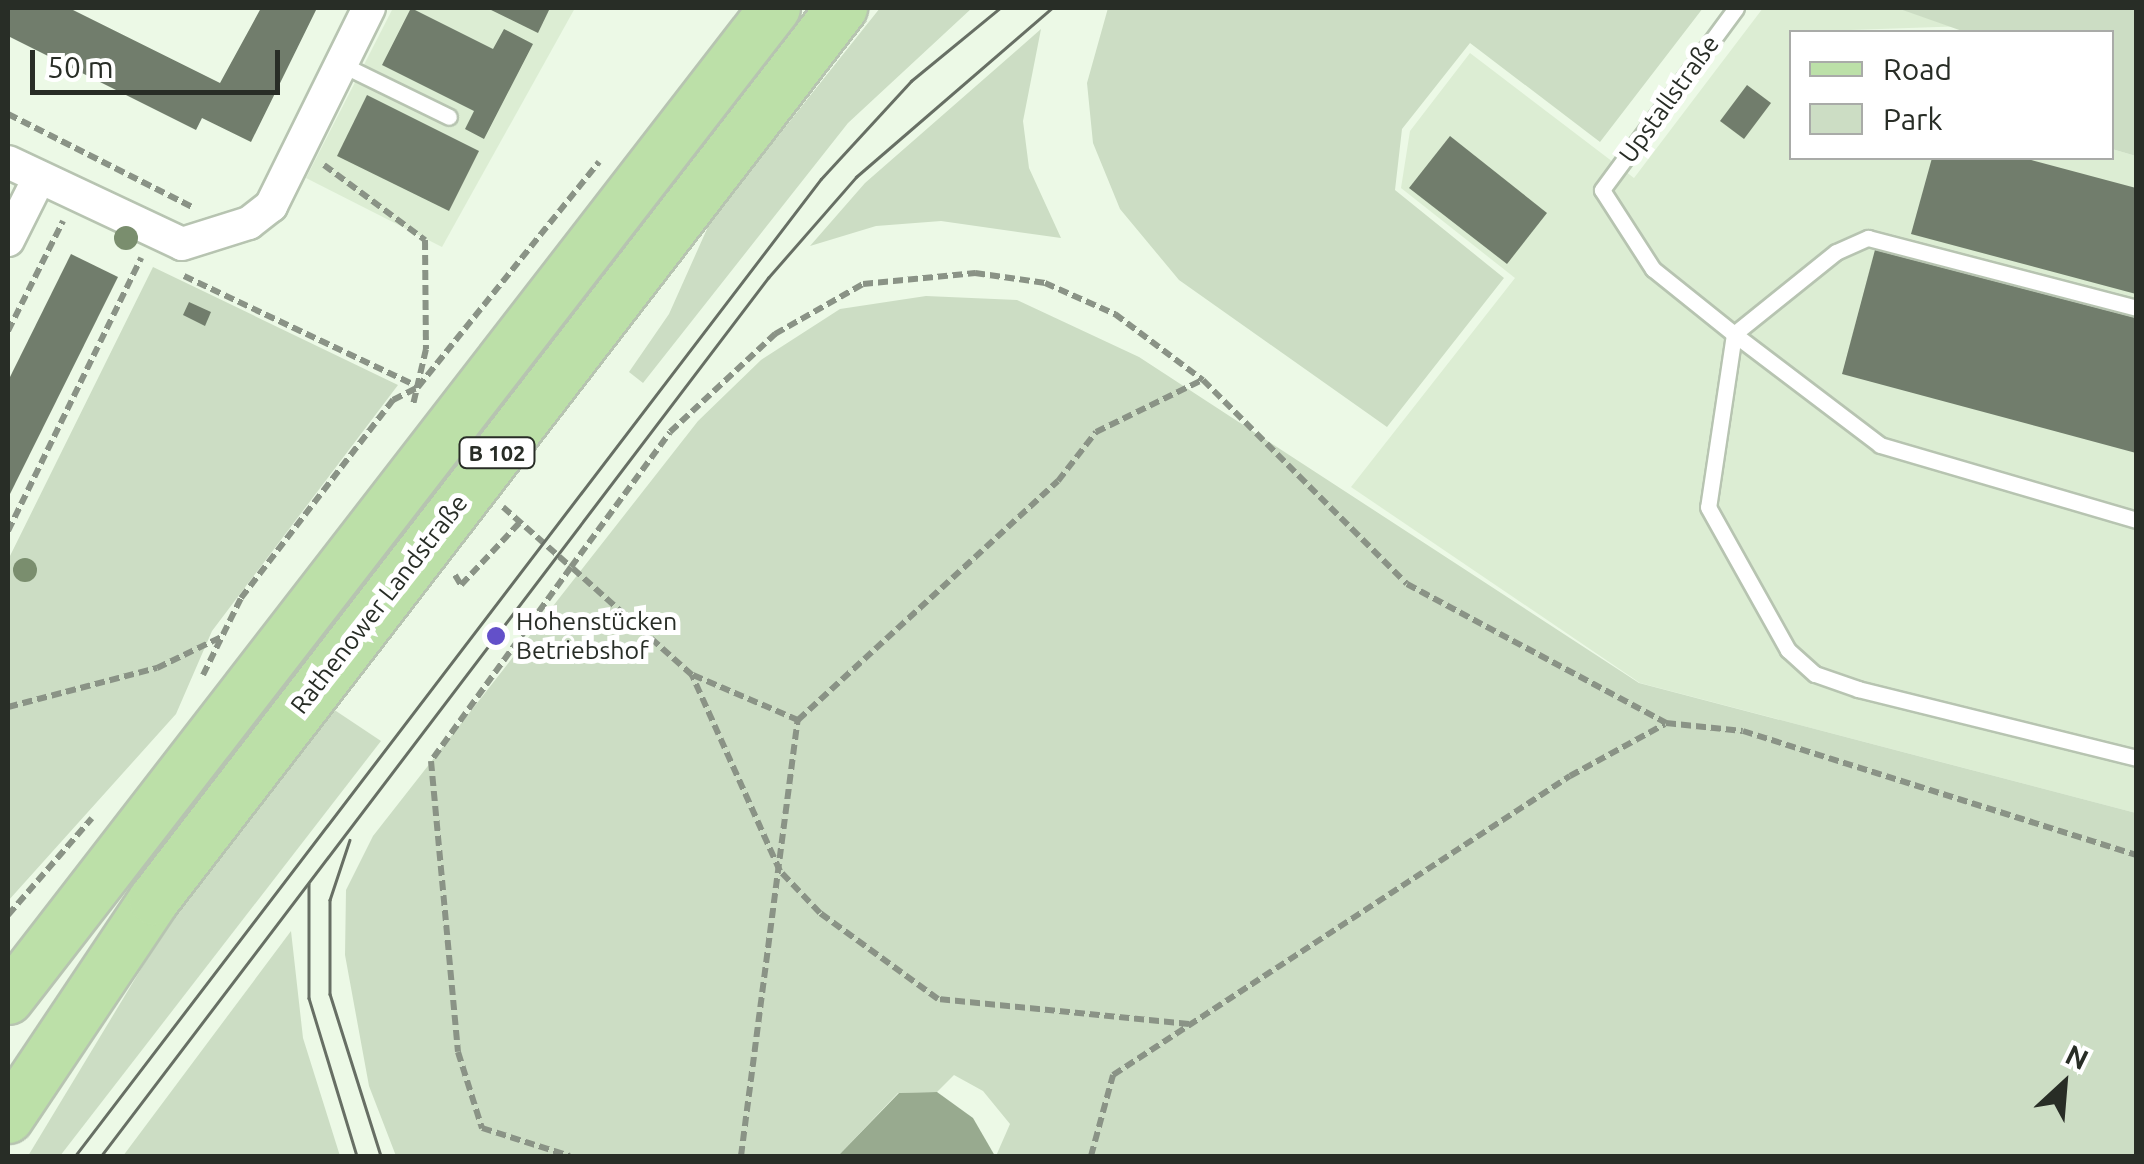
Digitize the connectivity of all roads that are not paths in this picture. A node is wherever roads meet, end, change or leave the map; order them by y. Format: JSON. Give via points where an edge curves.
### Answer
{"nodes":[{"id":1,"x":370,"y":8,"type":"edge"},
{"id":2,"x":775,"y":8,"type":"edge"},
{"id":3,"x":842,"y":8,"type":"edge"},
{"id":4,"x":1736,"y":8,"type":"edge"},
{"id":5,"x":342,"y":64,"type":"junction"},
{"id":6,"x":449,"y":117,"type":"dead end"},
{"id":7,"x":8,"y":162,"type":"edge"},
{"id":8,"x":39,"y":178,"type":"junction"},
{"id":9,"x":8,"y":240,"type":"edge"},
{"id":10,"x":2136,"y":308,"type":"edge"},
{"id":11,"x":1734,"y":334,"type":"junction"},
{"id":12,"x":2136,"y":520,"type":"edge"},
{"id":13,"x":2136,"y":758,"type":"edge"},
{"id":14,"x":8,"y":999,"type":"edge"},
{"id":15,"x":8,"y":1118,"type":"edge"}],
"edges":[{"from":1,"to":5,"type":"street"},
{"from":2,"to":14,"type":"main road","name":"Rathenower Landstraße","number":"B 102"},
{"from":3,"to":15,"type":"main road","name":"Rathenower Landstraße","number":"B 102","via":[[166,884]]},
{"from":4,"to":11,"type":"lane","name":"Upstallstraße","via":[[1602,190],[1653,269]]},
{"from":5,"to":6,"type":"lane"},
{"from":5,"to":8,"type":"street","via":[[271,206],[176,256]]},
{"from":7,"to":8,"type":"street"},
{"from":8,"to":9,"type":"street"},
{"from":10,"to":11,"type":"lane","via":[[1868,238],[1836,252]]},
{"from":11,"to":12,"type":"lane","via":[[1880,445]]},
{"from":11,"to":13,"type":"lane","via":[[1708,507],[1788,650],[1816,674],[1858,689]]}]}
